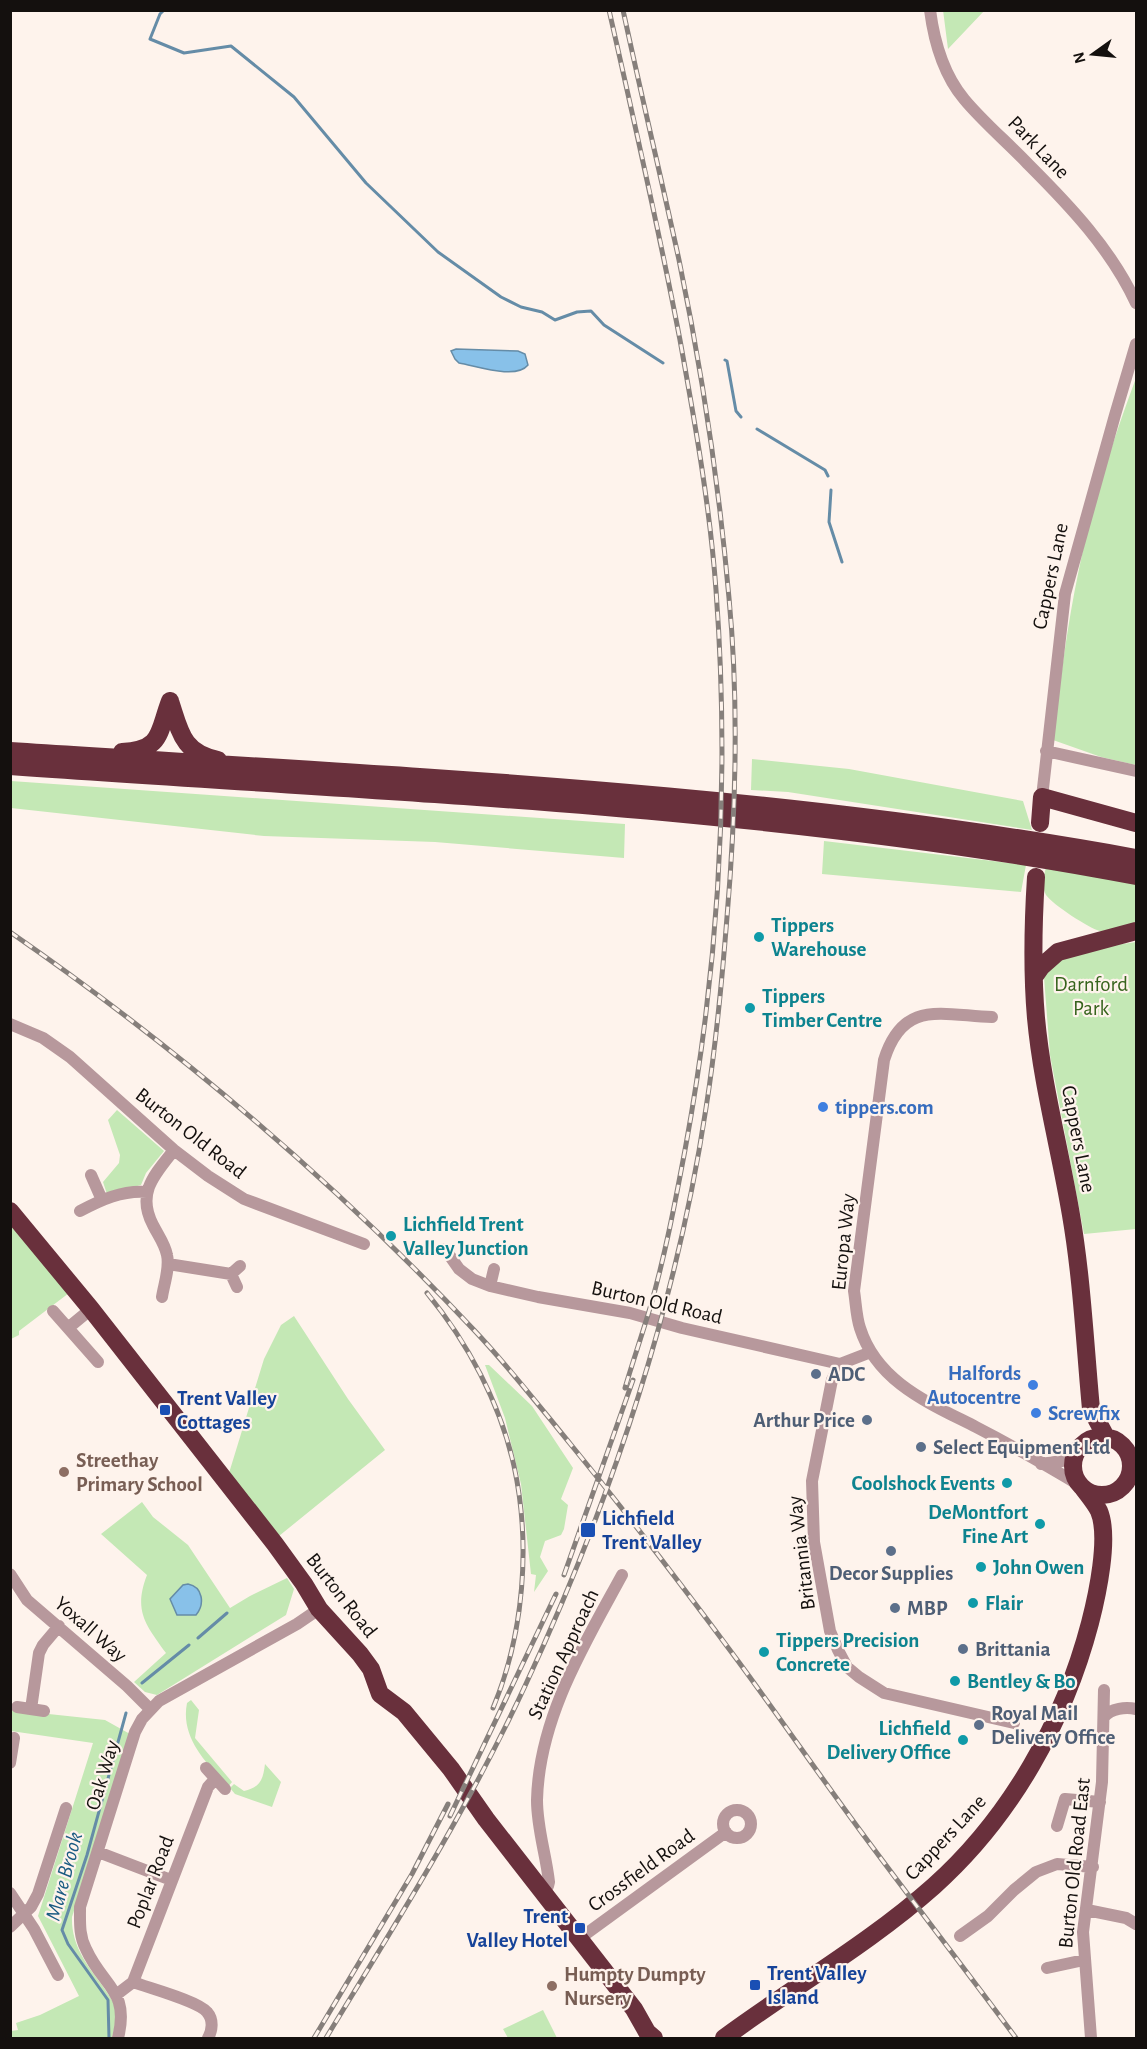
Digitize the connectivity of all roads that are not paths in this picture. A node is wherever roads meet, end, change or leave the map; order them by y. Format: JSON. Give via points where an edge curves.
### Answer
{"nodes":[{"id":1,"x":930,"y":10,"type":"edge"},
{"id":2,"x":1137,"y":303,"type":"edge"},
{"id":3,"x":1137,"y":345,"type":"edge"},
{"id":4,"x":10,"y":751,"type":"edge"},
{"id":5,"x":1046,"y":751,"type":"junction"},
{"id":6,"x":59,"y":755,"type":"junction"},
{"id":7,"x":10,"y":766,"type":"edge"},
{"id":8,"x":255,"y":767,"type":"junction"},
{"id":9,"x":1137,"y":771,"type":"edge"},
{"id":10,"x":1042,"y":797,"type":"junction"},
{"id":11,"x":763,"y":813,"type":"junction"},
{"id":12,"x":1040,"y":823,"type":"dead end"},
{"id":13,"x":1137,"y":823,"type":"edge"},
{"id":14,"x":1137,"y":858,"type":"edge"},
{"id":15,"x":1137,"y":876,"type":"edge"},
{"id":16,"x":1036,"y":877,"type":"dead end"},
{"id":17,"x":1137,"y":931,"type":"edge"},
{"id":18,"x":1035,"y":938,"type":"junction"},
{"id":19,"x":1058,"y":951,"type":"junction"},
{"id":20,"x":1034,"y":977,"type":"junction"},
{"id":21,"x":992,"y":1017,"type":"dead end"},
{"id":22,"x":10,"y":1024,"type":"edge"},
{"id":23,"x":174,"y":1150,"type":"junction"},
{"id":24,"x":91,"y":1175,"type":"dead end"},
{"id":25,"x":147,"y":1192,"type":"junction"},
{"id":26,"x":102,"y":1200,"type":"junction"},
{"id":27,"x":10,"y":1210,"type":"edge"},
{"id":28,"x":80,"y":1211,"type":"dead end"},
{"id":29,"x":364,"y":1244,"type":"dead end"},
{"id":30,"x":445,"y":1250,"type":"dead end"},
{"id":31,"x":168,"y":1264,"type":"junction"},
{"id":32,"x":494,"y":1269,"type":"dead end"},
{"id":33,"x":490,"y":1286,"type":"junction"},
{"id":34,"x":237,"y":1287,"type":"dead end"},
{"id":35,"x":162,"y":1296,"type":"dead end"},
{"id":36,"x":91,"y":1309,"type":"junction"},
{"id":37,"x":53,"y":1311,"type":"dead end"},
{"id":38,"x":68,"y":1328,"type":"junction"},
{"id":39,"x":871,"y":1352,"type":"junction"},
{"id":40,"x":98,"y":1357,"type":"dead end"},
{"id":41,"x":840,"y":1364,"type":"junction"},
{"id":42,"x":1091,"y":1409,"type":"junction"},
{"id":43,"x":1106,"y":1437,"type":"junction"},
{"id":44,"x":1075,"y":1454,"type":"junction"},
{"id":45,"x":1131,"y":1455,"type":"edge"},
{"id":46,"x":1041,"y":1464,"type":"junction"},
{"id":47,"x":1127,"y":1483,"type":"edge"},
{"id":48,"x":1082,"y":1487,"type":"junction"},
{"id":49,"x":10,"y":1574,"type":"edge"},
{"id":50,"x":622,"y":1575,"type":"dead end"},
{"id":51,"x":1098,"y":1587,"type":"junction"},
{"id":52,"x":319,"y":1609,"type":"junction"},
{"id":53,"x":58,"y":1626,"type":"junction"},
{"id":54,"x":1104,"y":1690,"type":"dead end"},
{"id":55,"x":17,"y":1707,"type":"dead end"},
{"id":56,"x":31,"y":1709,"type":"junction"},
{"id":57,"x":150,"y":1709,"type":"junction"},
{"id":58,"x":1137,"y":1709,"type":"edge"},
{"id":59,"x":44,"y":1711,"type":"dead end"},
{"id":60,"x":1104,"y":1717,"type":"junction"},
{"id":61,"x":1014,"y":1723,"type":"dead end"},
{"id":62,"x":14,"y":1738,"type":"dead end"},
{"id":63,"x":10,"y":1762,"type":"edge"},
{"id":64,"x":206,"y":1768,"type":"dead end"},
{"id":65,"x":215,"y":1779,"type":"junction"},
{"id":66,"x":225,"y":1790,"type":"dead end"},
{"id":67,"x":1100,"y":1802,"type":"junction"},
{"id":68,"x":66,"y":1808,"type":"dead end"},
{"id":69,"x":1057,"y":1826,"type":"dead end"},
{"id":70,"x":726,"y":1832,"type":"dead end"},
{"id":71,"x":98,"y":1852,"type":"junction"},
{"id":72,"x":1093,"y":1867,"type":"junction"},
{"id":73,"x":171,"y":1880,"type":"junction"},
{"id":74,"x":542,"y":1891,"type":"junction"},
{"id":75,"x":10,"y":1893,"type":"edge"},
{"id":76,"x":1087,"y":1910,"type":"junction"},
{"id":77,"x":25,"y":1914,"type":"junction"},
{"id":78,"x":1137,"y":1924,"type":"edge"},
{"id":79,"x":10,"y":1927,"type":"edge"},
{"id":80,"x":958,"y":1938,"type":"dead end"},
{"id":81,"x":579,"y":1939,"type":"junction"},
{"id":82,"x":1084,"y":1960,"type":"junction"},
{"id":83,"x":1052,"y":1969,"type":"dead end"},
{"id":84,"x":58,"y":1975,"type":"dead end"},
{"id":85,"x":133,"y":1982,"type":"junction"},
{"id":86,"x":116,"y":1995,"type":"junction"},
{"id":87,"x":634,"y":2009,"type":"junction"},
{"id":88,"x":118,"y":2038,"type":"edge"},
{"id":89,"x":208,"y":2038,"type":"edge"},
{"id":90,"x":637,"y":2038,"type":"edge"},
{"id":91,"x":654,"y":2038,"type":"edge"},
{"id":92,"x":724,"y":2038,"type":"edge"},
{"id":93,"x":1091,"y":2038,"type":"edge"}],
"edges":[{"from":1,"to":2,"type":"street","name":"Park Lane","via":[[936,43],[963,98],[1079,218],[1112,258]]},
{"from":3,"to":5,"type":"street","name":"Cappers Lane","via":[[1065,594]]},
{"from":4,"to":6,"type":"highway"},
{"from":5,"to":9,"type":"street"},
{"from":5,"to":10,"type":"street","name":"Cappers Lane"},
{"from":6,"to":8,"type":"highway"},
{"from":6,"to":8,"type":"highway","via":[[145,749],[156,742],[170,701],[178,730],[192,749],[213,759]]},
{"from":7,"to":11,"type":"highway","via":[[695,815]]},
{"from":8,"to":11,"type":"highway","via":[[676,796]]},
{"from":10,"to":12,"type":"highway","name":"Cappers Lane"},
{"from":10,"to":13,"type":"highway"},
{"from":11,"to":14,"type":"highway","via":[[877,818]]},
{"from":11,"to":15,"type":"highway"},
{"from":16,"to":18,"type":"highway","name":"Cappers Lane"},
{"from":17,"to":19,"type":"highway"},
{"from":18,"to":19,"type":"highway"},
{"from":18,"to":20,"type":"highway","name":"Cappers Lane"},
{"from":19,"to":20,"type":"highway"},
{"from":20,"to":42,"type":"highway","name":"Cappers Lane","via":[[1046,1087],[1071,1217]]},
{"from":21,"to":39,"type":"street","name":"Europa Way","via":[[926,1014],[906,1023],[888,1046],[854,1291],[860,1328]]},
{"from":22,"to":23,"type":"street","name":"Burton Old Road","via":[[43,1038],[70,1057]]},
{"from":23,"to":25,"type":"street"},
{"from":23,"to":29,"type":"street","name":"Burton Old Road","via":[[244,1198]]},
{"from":24,"to":26,"type":"street"},
{"from":25,"to":26,"type":"street","via":[[134,1191]]},
{"from":25,"to":31,"type":"street","via":[[148,1217],[165,1248]]},
{"from":26,"to":28,"type":"street"},
{"from":27,"to":36,"type":"highway","name":"Burton Road"},
{"from":30,"to":33,"type":"street","name":"Burton Old Road","via":[[459,1269]]},
{"from":31,"to":34,"type":"street","via":[[236,1270]]},
{"from":31,"to":35,"type":"street"},
{"from":32,"to":33,"type":"street"},
{"from":33,"to":41,"type":"street","name":"Burton Old Road","via":[[630,1313]]},
{"from":36,"to":38,"type":"street"},
{"from":36,"to":52,"type":"highway","name":"Burton Road","via":[[275,1544]]},
{"from":37,"to":38,"type":"street"},
{"from":38,"to":40,"type":"street"},
{"from":39,"to":41,"type":"street"},
{"from":39,"to":46,"type":"street","name":"Europa Way","via":[[886,1372],[917,1397]]},
{"from":41,"to":61,"type":"street","name":"Britannia Way","via":[[832,1380],[812,1481],[814,1542],[830,1631],[838,1650],[848,1667],[884,1693]]},
{"from":42,"to":43,"type":"highway","name":"Cappers Lane"},
{"from":42,"to":44,"type":"highway","name":"Cappers Lane"},
{"from":43,"to":44,"type":"highway","via":[[1089,1440]]},
{"from":43,"to":45,"type":"highway"},
{"from":44,"to":46,"type":"street","via":[[1062,1461]]},
{"from":44,"to":48,"type":"highway","via":[[1073,1471]]},
{"from":45,"to":47,"type":"highway"},
{"from":46,"to":48,"type":"street","name":"Europa Way"},
{"from":47,"to":48,"type":"highway","via":[[1110,1494],[1100,1495]]},
{"from":47,"to":51,"type":"highway","name":"Cappers Lane","via":[[1110,1515]]},
{"from":48,"to":51,"type":"highway","name":"Cappers Lane","via":[[1099,1511],[1103,1530]]},
{"from":49,"to":53,"type":"street","name":"Yoxall Way","via":[[17,1596]]},
{"from":50,"to":74,"type":"street","name":"Station Approach","via":[[576,1664],[548,1732],[537,1802],[549,1882]]},
{"from":51,"to":92,"type":"highway","name":"Cappers Lane","via":[[1086,1639],[1060,1710],[1022,1780],[984,1834],[902,1913]]},
{"from":52,"to":57,"type":"street","name":"Oak Way"},
{"from":52,"to":74,"type":"highway","name":"Burton Road","via":[[360,1654],[380,1694],[404,1712],[451,1769]]},
{"from":53,"to":56,"type":"street","via":[[39,1653]]},
{"from":53,"to":57,"type":"street","name":"Yoxall Way"},
{"from":54,"to":60,"type":"street","name":"Burton Old Road East"},
{"from":55,"to":56,"type":"street"},
{"from":56,"to":59,"type":"street"},
{"from":57,"to":71,"type":"street","name":"Oak Way","via":[[135,1732]]},
{"from":58,"to":60,"type":"street","via":[[1118,1709]]},
{"from":60,"to":67,"type":"street","name":"Burton Old Road East"},
{"from":62,"to":63,"type":"street"},
{"from":64,"to":65,"type":"street"},
{"from":65,"to":66,"type":"street"},
{"from":65,"to":73,"type":"street","name":"Poplar Road","via":[[207,1787]]},
{"from":67,"to":69,"type":"street","via":[[1065,1798]]},
{"from":67,"to":72,"type":"street","name":"Burton Old Road East"},
{"from":68,"to":77,"type":"street","via":[[38,1894]]},
{"from":70,"to":81,"type":"street","name":"Crossfield Road"},
{"from":71,"to":73,"type":"street"},
{"from":71,"to":86,"type":"street","name":"Oak Way","via":[[80,1907],[80,1930],[86,1950]]},
{"from":72,"to":76,"type":"street","name":"Burton Old Road East"},
{"from":72,"to":80,"type":"street","via":[[1057,1864],[1036,1872]]},
{"from":73,"to":85,"type":"street","name":"Poplar Road"},
{"from":74,"to":81,"type":"highway","name":"Burton Road"},
{"from":75,"to":77,"type":"street"},
{"from":76,"to":78,"type":"street"},
{"from":76,"to":82,"type":"street","name":"Burton Old Road East"},
{"from":77,"to":79,"type":"street"},
{"from":77,"to":84,"type":"street"},
{"from":81,"to":87,"type":"highway","name":"Burton Road"},
{"from":82,"to":83,"type":"street"},
{"from":82,"to":93,"type":"street","name":"Burton Old Road East"},
{"from":85,"to":86,"type":"street"},
{"from":85,"to":89,"type":"street","via":[[207,2012],[212,2031]]},
{"from":86,"to":88,"type":"street","name":"Oak Way","via":[[122,2016]]},
{"from":87,"to":90,"type":"highway"},
{"from":87,"to":91,"type":"highway","name":"Burton Road"}]}
